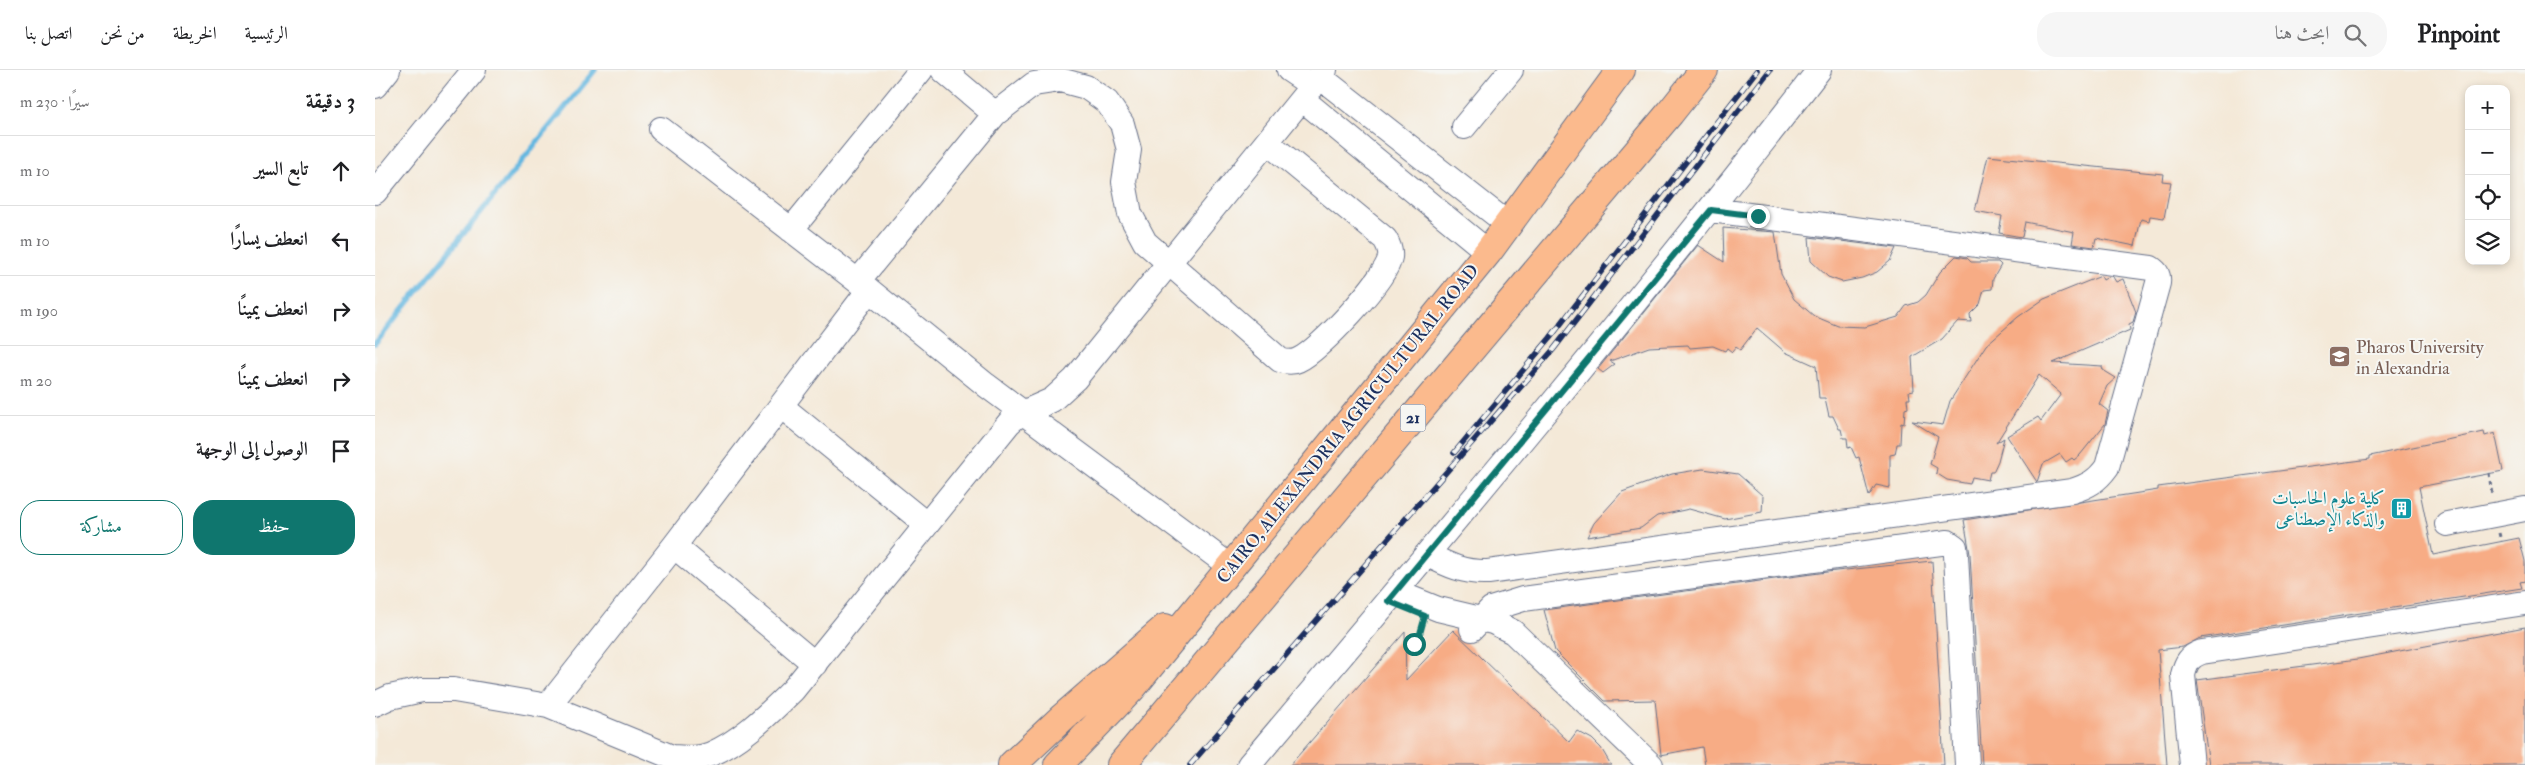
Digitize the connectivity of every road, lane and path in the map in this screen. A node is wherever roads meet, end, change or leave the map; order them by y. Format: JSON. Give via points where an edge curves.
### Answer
{"nodes":[{"id":1,"x":388,"y":70,"type":"edge"},
{"id":2,"x":474,"y":70,"type":"edge"},
{"id":3,"x":921,"y":70,"type":"edge"},
{"id":4,"x":943,"y":70,"type":"edge"},
{"id":5,"x":1289,"y":70,"type":"edge"},
{"id":6,"x":1511,"y":70,"type":"edge"},
{"id":7,"x":1634,"y":70,"type":"edge"},
{"id":8,"x":1704,"y":70,"type":"edge"},
{"id":9,"x":1819,"y":70,"type":"edge"},
{"id":10,"x":1614,"y":79,"type":"edge"},
{"id":11,"x":1315,"y":83,"type":"edge"},
{"id":12,"x":375,"y":86,"type":"edge"},
{"id":13,"x":995,"y":114,"type":"junction"},
{"id":14,"x":1464,"y":127,"type":"dead end"},
{"id":15,"x":661,"y":129,"type":"dead end"},
{"id":16,"x":1267,"y":142,"type":"junction"},
{"id":17,"x":375,"y":192,"type":"edge"},
{"id":18,"x":1711,"y":210,"type":"junction"},
{"id":19,"x":1509,"y":225,"type":"junction"},
{"id":20,"x":791,"y":230,"type":"junction"},
{"id":21,"x":1488,"y":252,"type":"junction"},
{"id":22,"x":1169,"y":264,"type":"junction"},
{"id":23,"x":863,"y":286,"type":"junction"},
{"id":24,"x":781,"y":406,"type":"junction"},
{"id":25,"x":1025,"y":412,"type":"junction"},
{"id":26,"x":2525,"y":509,"type":"edge"},
{"id":27,"x":926,"y":524,"type":"junction"},
{"id":28,"x":2447,"y":524,"type":"dead end"},
{"id":29,"x":674,"y":546,"type":"junction"},
{"id":30,"x":1427,"y":556,"type":"junction"},
{"id":31,"x":1231,"y":567,"type":"junction"},
{"id":32,"x":1210,"y":593,"type":"junction"},
{"id":33,"x":1392,"y":597,"type":"junction"},
{"id":34,"x":2525,"y":603,"type":"edge"},
{"id":35,"x":1425,"y":616,"type":"junction"},
{"id":36,"x":1476,"y":624,"type":"junction"},
{"id":37,"x":1405,"y":646,"type":"dead end"},
{"id":38,"x":815,"y":664,"type":"junction"},
{"id":39,"x":375,"y":704,"type":"edge"},
{"id":40,"x":548,"y":706,"type":"junction"},
{"id":41,"x":692,"y":762,"type":"edge"},
{"id":42,"x":1012,"y":765,"type":"edge"},
{"id":43,"x":1059,"y":765,"type":"edge"},
{"id":44,"x":1121,"y":765,"type":"edge"},
{"id":45,"x":1249,"y":765,"type":"edge"},
{"id":46,"x":1635,"y":765,"type":"edge"},
{"id":47,"x":1651,"y":765,"type":"edge"},
{"id":48,"x":1967,"y":765,"type":"edge"},
{"id":49,"x":2192,"y":765,"type":"edge"}],
"edges":[{"from":1,"to":12,"type":"street"},
{"from":2,"to":17,"type":"street"},
{"from":3,"to":20,"type":"street"},
{"from":4,"to":13,"type":"street"},
{"from":5,"to":11,"type":"street"},
{"from":6,"to":14,"type":"street"},
{"from":7,"to":10,"type":"highway","name":"CAIRO, ALEXANDRIA AGRICULTURAL ROAD"},
{"from":8,"to":44,"type":"highway","number":"21"},
{"from":9,"to":18,"type":"street"},
{"from":10,"to":19,"type":"highway","name":"CAIRO, ALEXANDRIA AGRICULTURAL ROAD"},
{"from":11,"to":16,"type":"street"},
{"from":11,"to":19,"type":"street"},
{"from":11,"to":21,"type":"street"},
{"from":13,"to":22,"type":"street","via":[[1034,84],[1060,80],[1086,87],[1107,102],[1122,124],[1129,150],[1124,182],[1130,214],[1145,242]]},
{"from":13,"to":23,"type":"street"},
{"from":15,"to":20,"type":"street"},
{"from":16,"to":22,"type":"street"},
{"from":16,"to":22,"type":"street","via":[[1385,239],[1390,257],[1370,290],[1327,337],[1302,358],[1286,362]]},
{"from":18,"to":30,"type":"street"},
{"from":18,"to":30,"type":"street","via":[[2156,271],[2158,283],[2107,467],[2099,479],[2072,491],[1487,572],[1454,568]]},
{"from":19,"to":21,"type":"highway","name":"CAIRO, ALEXANDRIA AGRICULTURAL ROAD"},
{"from":20,"to":23,"type":"street"},
{"from":21,"to":31,"type":"highway","name":"CAIRO, ALEXANDRIA AGRICULTURAL ROAD"},
{"from":22,"to":25,"type":"street","via":[[1070,384],[1052,400]]},
{"from":23,"to":24,"type":"street"},
{"from":23,"to":25,"type":"street","via":[[945,354]]},
{"from":24,"to":27,"type":"street"},
{"from":24,"to":29,"type":"street"},
{"from":25,"to":27,"type":"street","via":[[1009,423]]},
{"from":25,"to":31,"type":"street"},
{"from":26,"to":28,"type":"street"},
{"from":27,"to":38,"type":"street"},
{"from":29,"to":38,"type":"street"},
{"from":29,"to":40,"type":"street"},
{"from":30,"to":33,"type":"street"},
{"from":31,"to":32,"type":"highway","name":"CAIRO, ALEXANDRIA AGRICULTURAL ROAD"},
{"from":32,"to":42,"type":"highway","via":[[1117,669]]},
{"from":32,"to":43,"type":"highway","name":"CAIRO, ALEXANDRIA AGRICULTURAL ROAD","via":[[1132,688]]},
{"from":33,"to":35,"type":"street"},
{"from":33,"to":36,"type":"street","via":[[1438,609]]},
{"from":33,"to":45,"type":"street"},
{"from":34,"to":49,"type":"street","via":[[2192,656],[2185,664],[2183,675]]},
{"from":35,"to":36,"type":"street"},
{"from":35,"to":37,"type":"path","via":[[1417,641]]},
{"from":36,"to":46,"type":"street","via":[[1518,651]]},
{"from":36,"to":47,"type":"street","via":[[1503,626],[1524,641]]},
{"from":36,"to":48,"type":"street","via":[[1498,605],[1523,599],[1948,542],[1955,547],[1956,556]]},
{"from":38,"to":41,"type":"street","via":[[769,713],[728,744]]},
{"from":39,"to":40,"type":"street","via":[[422,690],[454,690]]},
{"from":40,"to":41,"type":"street"}]}
